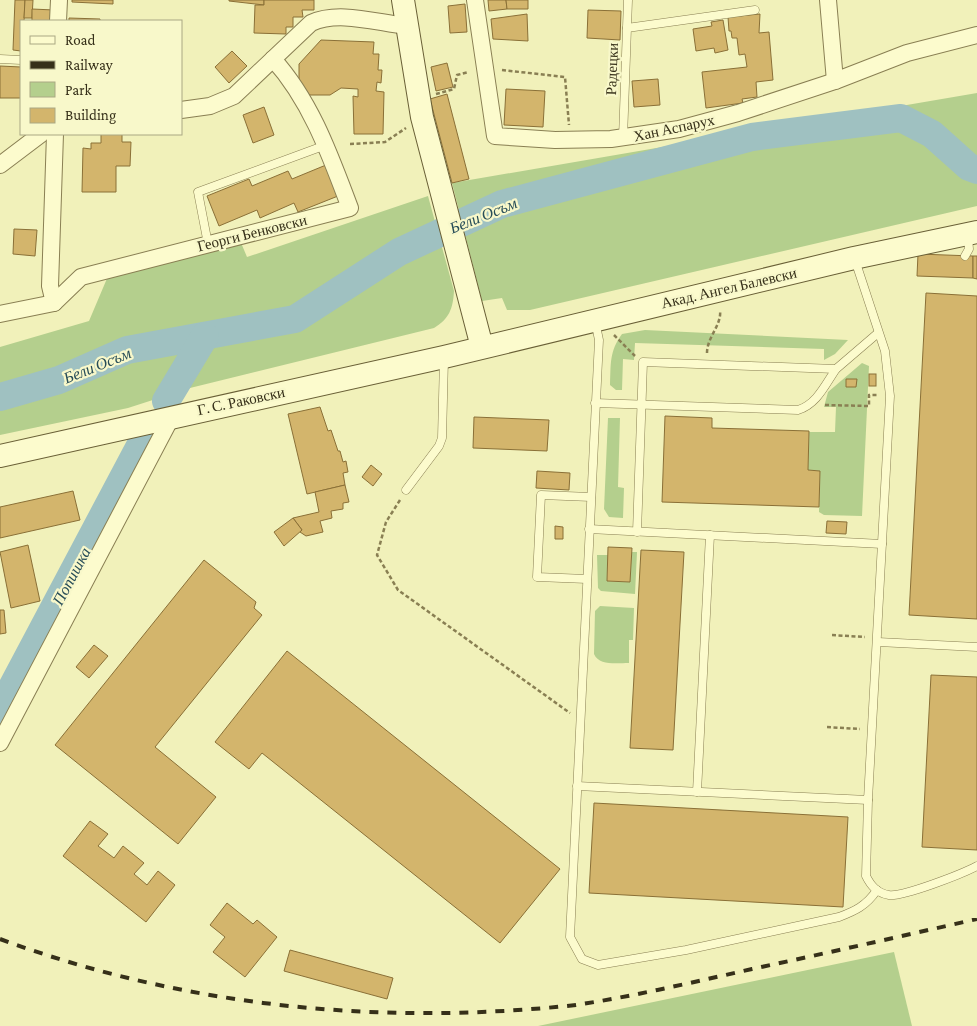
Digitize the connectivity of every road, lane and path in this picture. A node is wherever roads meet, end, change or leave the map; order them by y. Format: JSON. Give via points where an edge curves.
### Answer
{"nodes":[{"id":1,"x":59,"y":0,"type":"edge"},
{"id":2,"x":403,"y":0,"type":"edge"},
{"id":3,"x":414,"y":0,"type":"edge"},
{"id":4,"x":475,"y":0,"type":"edge"},
{"id":5,"x":628,"y":0,"type":"edge"},
{"id":6,"x":828,"y":0,"type":"edge"},
{"id":7,"x":755,"y":10,"type":"dead end"},
{"id":8,"x":58,"y":20,"type":"edge"},
{"id":9,"x":407,"y":26,"type":"junction"},
{"id":10,"x":627,"y":28,"type":"junction"},
{"id":11,"x":977,"y":35,"type":"edge"},
{"id":12,"x":411,"y":55,"type":"junction"},
{"id":13,"x":0,"y":59,"type":"edge"},
{"id":14,"x":273,"y":59,"type":"junction"},
{"id":15,"x":20,"y":60,"type":"edge"},
{"id":16,"x":486,"y":68,"type":"junction"},
{"id":17,"x":457,"y":75,"type":"dead end"},
{"id":18,"x":835,"y":81,"type":"junction"},
{"id":19,"x":454,"y":89,"type":"dead end"},
{"id":20,"x":182,"y":110,"type":"edge"},
{"id":21,"x":422,"y":117,"type":"junction"},
{"id":22,"x":40,"y":135,"type":"edge"},
{"id":23,"x":55,"y":135,"type":"edge"},
{"id":24,"x":623,"y":138,"type":"junction"},
{"id":25,"x":570,"y":140,"type":"junction"},
{"id":26,"x":350,"y":144,"type":"dead end"},
{"id":27,"x":326,"y":145,"type":"junction"},
{"id":28,"x":0,"y":165,"type":"edge"},
{"id":29,"x":970,"y":241,"type":"edge"},
{"id":30,"x":208,"y":244,"type":"junction"},
{"id":31,"x":854,"y":258,"type":"junction"},
{"id":32,"x":716,"y":291,"type":"junction"},
{"id":33,"x":54,"y":303,"type":"junction"},
{"id":34,"x":0,"y":314,"type":"edge"},
{"id":35,"x":596,"y":319,"type":"junction"},
{"id":36,"x":878,"y":333,"type":"junction"},
{"id":37,"x":482,"y":347,"type":"junction"},
{"id":38,"x":444,"y":357,"type":"junction"},
{"id":39,"x":643,"y":364,"type":"junction"},
{"id":40,"x":706,"y":364,"type":"junction"},
{"id":41,"x":836,"y":369,"type":"junction"},
{"id":42,"x":890,"y":396,"type":"junction"},
{"id":43,"x":595,"y":403,"type":"junction"},
{"id":44,"x":641,"y":404,"type":"junction"},
{"id":45,"x":811,"y":404,"type":"junction"},
{"id":46,"x":172,"y":416,"type":"junction"},
{"id":47,"x":0,"y":456,"type":"edge"},
{"id":48,"x":406,"y":490,"type":"joint"},
{"id":49,"x":591,"y":497,"type":"junction"},
{"id":50,"x":589,"y":529,"type":"junction"},
{"id":51,"x":637,"y":532,"type":"junction"},
{"id":52,"x":710,"y":535,"type":"junction"},
{"id":53,"x":882,"y":544,"type":"junction"},
{"id":54,"x":587,"y":579,"type":"junction"},
{"id":55,"x":832,"y":635,"type":"dead end"},
{"id":56,"x":878,"y":640,"type":"junction"},
{"id":57,"x":977,"y":647,"type":"edge"},
{"id":58,"x":581,"y":720,"type":"junction"},
{"id":59,"x":827,"y":727,"type":"dead end"},
{"id":60,"x":873,"y":729,"type":"junction"},
{"id":61,"x":0,"y":743,"type":"edge"},
{"id":62,"x":578,"y":786,"type":"junction"},
{"id":63,"x":697,"y":792,"type":"junction"},
{"id":64,"x":868,"y":800,"type":"junction"},
{"id":65,"x":977,"y":866,"type":"edge"},
{"id":66,"x":876,"y":890,"type":"junction"}],
"edges":[{"from":1,"to":8,"type":"street"},
{"from":2,"to":9,"type":"street"},
{"from":3,"to":12,"type":"street"},
{"from":4,"to":16,"type":"street","name":"Хан Аспарух"},
{"from":5,"to":10,"type":"lane","name":"Радецки"},
{"from":6,"to":18,"type":"street"},
{"from":7,"to":10,"type":"lane"},
{"from":9,"to":12,"type":"street"},
{"from":9,"to":14,"type":"street","via":[[337,17],[322,19],[311,24]]},
{"from":10,"to":24,"type":"lane","name":"Радецки"},
{"from":11,"to":18,"type":"street","name":"Хан Аспарух","via":[[907,53]]},
{"from":12,"to":21,"type":"street"},
{"from":13,"to":15,"type":"lane"},
{"from":14,"to":20,"type":"street","via":[[234,96],[210,106]]},
{"from":14,"to":27,"type":"street","name":"Георги Бенковски","via":[[289,77]]},
{"from":16,"to":25,"type":"path","via":[[565,77]]},
{"from":16,"to":25,"type":"street","name":"Хан Аспарух","via":[[496,136]]},
{"from":17,"to":19,"type":"path"},
{"from":18,"to":24,"type":"street","name":"Хан Аспарух","via":[[688,127]]},
{"from":21,"to":26,"type":"path","via":[[385,142]]},
{"from":21,"to":37,"type":"street"},
{"from":22,"to":28,"type":"street"},
{"from":23,"to":33,"type":"street","via":[[50,286]]},
{"from":24,"to":25,"type":"street","name":"Хан Аспарух"},
{"from":27,"to":30,"type":"lane","via":[[198,192]]},
{"from":27,"to":30,"type":"street","name":"Георги Бенковски","via":[[350,208]]},
{"from":29,"to":31,"type":"street","name":"Акад. Ангел Балевски"},
{"from":30,"to":33,"type":"street","name":"Георги Бенковски","via":[[81,277]]},
{"from":31,"to":32,"type":"street","name":"Акад. Ангел Балевски"},
{"from":31,"to":36,"type":"lane"},
{"from":32,"to":35,"type":"street","name":"Акад. Ангел Балевски"},
{"from":32,"to":40,"type":"path","via":[[721,317],[707,343]]},
{"from":33,"to":34,"type":"street"},
{"from":35,"to":37,"type":"street","name":"Акад. Ангел Балевски"},
{"from":35,"to":39,"type":"path"},
{"from":35,"to":43,"type":"lane","via":[[599,340]]},
{"from":36,"to":41,"type":"lane"},
{"from":36,"to":42,"type":"lane","via":[[885,352]]},
{"from":37,"to":38,"type":"street","name":"Г. С. Раковски"},
{"from":38,"to":46,"type":"street","name":"Г. С. Раковски"},
{"from":38,"to":48,"type":"lane","via":[[442,438]]},
{"from":39,"to":40,"type":"lane"},
{"from":39,"to":44,"type":"lane"},
{"from":40,"to":41,"type":"lane"},
{"from":41,"to":45,"type":"lane"},
{"from":42,"to":45,"type":"path","via":[[869,395],[869,406]]},
{"from":42,"to":53,"type":"lane"},
{"from":43,"to":44,"type":"lane"},
{"from":43,"to":49,"type":"lane"},
{"from":44,"to":45,"type":"lane","via":[[798,410]]},
{"from":44,"to":51,"type":"lane"},
{"from":46,"to":47,"type":"street","name":"Г. С. Раковски"},
{"from":46,"to":61,"type":"street"},
{"from":48,"to":58,"type":"path","via":[[386,522],[377,555],[398,590]]},
{"from":49,"to":50,"type":"lane"},
{"from":49,"to":54,"type":"lane","via":[[541,495],[537,577]]},
{"from":50,"to":51,"type":"lane"},
{"from":50,"to":54,"type":"lane"},
{"from":51,"to":52,"type":"lane"},
{"from":52,"to":53,"type":"lane"},
{"from":52,"to":63,"type":"lane"},
{"from":53,"to":56,"type":"lane"},
{"from":54,"to":58,"type":"lane"},
{"from":55,"to":56,"type":"path"},
{"from":56,"to":57,"type":"lane"},
{"from":56,"to":60,"type":"lane"},
{"from":58,"to":62,"type":"lane"},
{"from":59,"to":60,"type":"path"},
{"from":60,"to":64,"type":"lane"},
{"from":62,"to":63,"type":"lane"},
{"from":62,"to":66,"type":"lane","via":[[570,937],[582,959],[598,965],[839,917],[863,906]]},
{"from":63,"to":64,"type":"lane"},
{"from":64,"to":66,"type":"lane","via":[[866,876]]},
{"from":65,"to":66,"type":"lane","via":[[905,892],[892,895]]}]}
